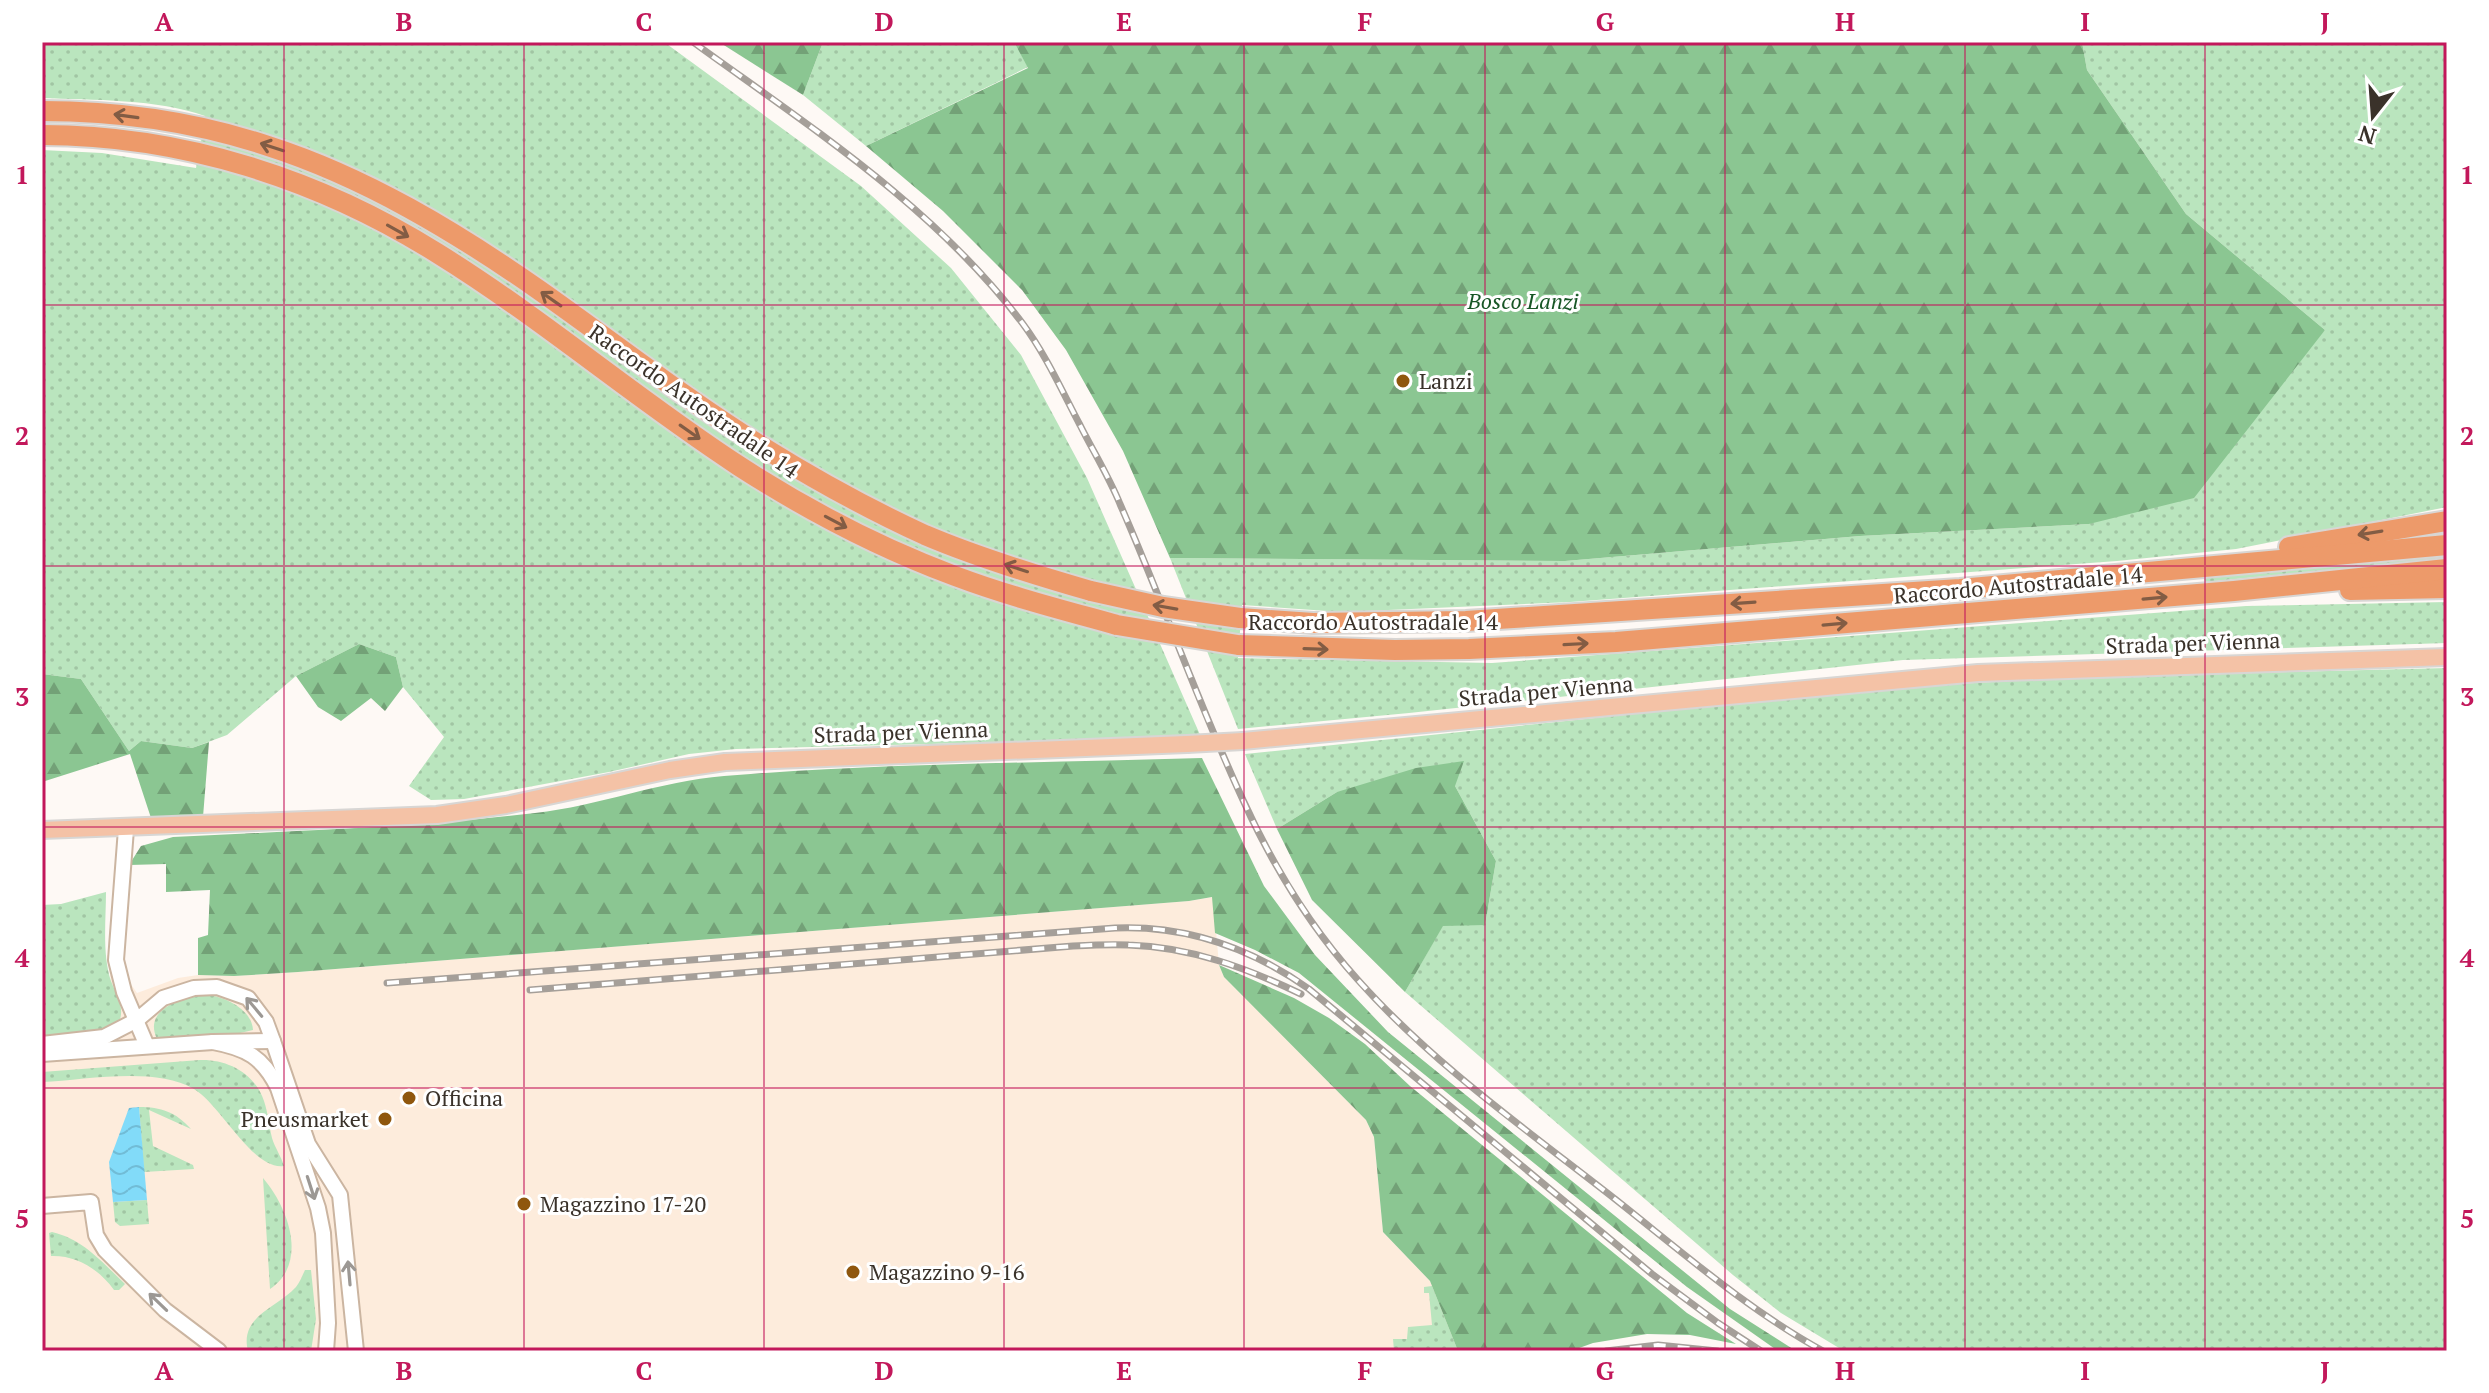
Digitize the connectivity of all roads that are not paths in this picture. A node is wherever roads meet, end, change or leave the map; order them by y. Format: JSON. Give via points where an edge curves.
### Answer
{"nodes":[{"id":1,"x":42,"y":111,"type":"edge"},
{"id":2,"x":42,"y":135,"type":"edge"},
{"id":3,"x":2447,"y":521,"type":"edge"},
{"id":4,"x":2447,"y":545,"type":"edge"},
{"id":5,"x":2200,"y":567,"type":"junction"},
{"id":6,"x":2447,"y":569,"type":"edge"},
{"id":7,"x":2447,"y":588,"type":"edge"},
{"id":8,"x":2234,"y":591,"type":"junction"},
{"id":9,"x":2447,"y":657,"type":"edge"},
{"id":10,"x":126,"y":829,"type":"junction"},
{"id":11,"x":42,"y":830,"type":"edge"},
{"id":12,"x":137,"y":1020,"type":"junction"},
{"id":13,"x":273,"y":1041,"type":"junction"},
{"id":14,"x":213,"y":1042,"type":"junction"},
{"id":15,"x":42,"y":1044,"type":"edge"},
{"id":16,"x":147,"y":1046,"type":"junction"},
{"id":17,"x":42,"y":1054,"type":"edge"},
{"id":18,"x":42,"y":1206,"type":"edge"},
{"id":19,"x":219,"y":1351,"type":"edge"},
{"id":20,"x":326,"y":1351,"type":"edge"},
{"id":21,"x":356,"y":1351,"type":"edge"}],
"edges":[{"from":5,"to":1,"type":"highway","name":"Raccordo Autostradale 14","one_way":true,"bridge":true,"via":[[1466,621],[1313,623],[1163,607],[1002,564],[868,508],[711,413],[479,250],[339,173],[266,145],[203,130],[100,113]]},
{"from":2,"to":8,"type":"highway","name":"Raccordo Autostradale 14","one_way":true,"bridge":true,"via":[[133,140],[200,153],[328,194],[474,277],[693,435],[796,500],[954,576],[1117,625],[1238,645],[1395,650],[1572,644]]},
{"from":3,"to":5,"type":"highway","one_way":true,"via":[[2235,555]]},
{"from":4,"to":5,"type":"highway"},
{"from":6,"to":8,"type":"highway"},
{"from":7,"to":8,"type":"highway"},
{"from":9,"to":10,"type":"main road","name":"Strada per Vienna","bridge":true,"via":[[1978,673],[1243,741],[710,763],[437,815]]},
{"from":10,"to":11,"type":"main road","name":"Strada per Vienna"},
{"from":10,"to":12,"type":"street","via":[[116,960]]},
{"from":13,"to":12,"type":"street","one_way":true,"via":[[248,998],[217,987],[163,998]]},
{"from":12,"to":15,"type":"street","via":[[104,1037]]},
{"from":12,"to":16,"type":"street"},
{"from":13,"to":14,"type":"street"},
{"from":21,"to":13,"type":"street","one_way":true,"via":[[340,1195],[308,1144]]},
{"from":14,"to":16,"type":"street"},
{"from":14,"to":20,"type":"street","one_way":true,"via":[[246,1050],[278,1088],[323,1233]]},
{"from":16,"to":17,"type":"street"},
{"from":19,"to":18,"type":"street","one_way":true,"via":[[165,1310],[105,1250],[96,1235],[91,1202]]}]}
